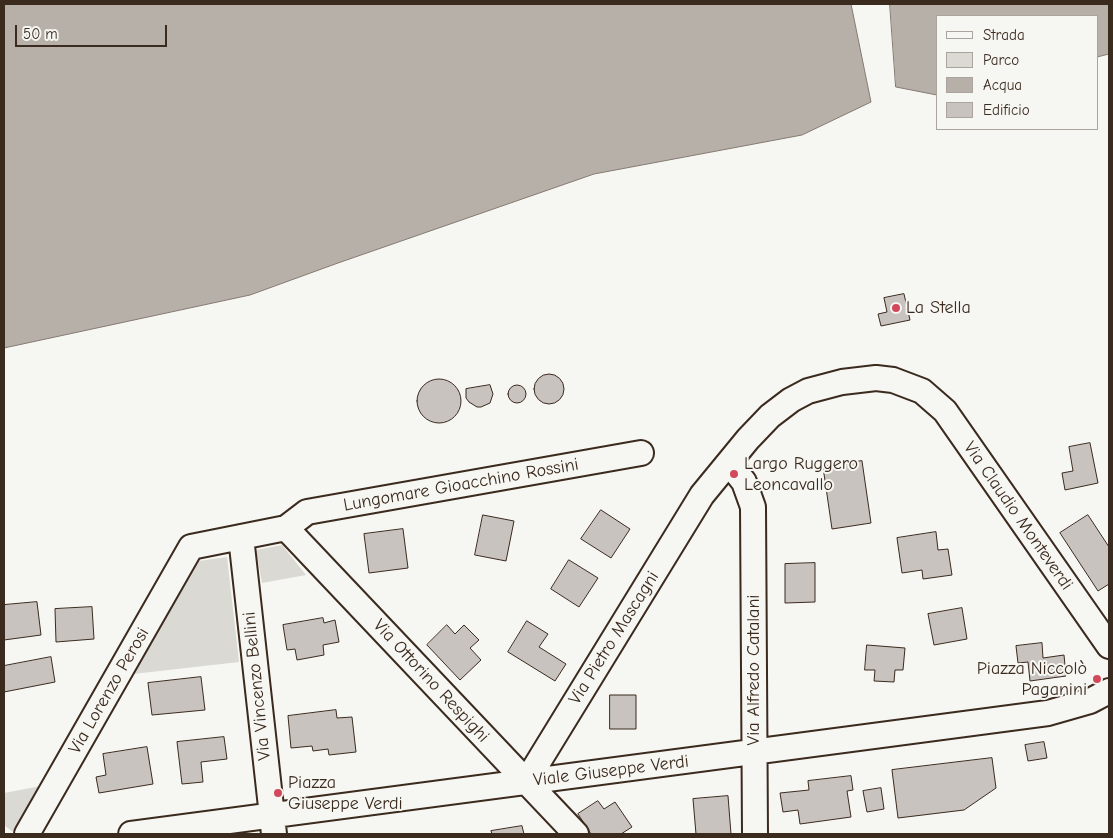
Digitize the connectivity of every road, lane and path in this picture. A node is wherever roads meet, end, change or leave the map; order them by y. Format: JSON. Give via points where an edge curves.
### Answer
{"nodes":[{"id":1,"x":641,"y":453,"type":"dead end"},
{"id":2,"x":729,"y":463,"type":"junction"},
{"id":3,"x":286,"y":528,"type":"junction"},
{"id":4,"x":241,"y":537,"type":"junction"},
{"id":5,"x":1109,"y":646,"type":"edge"},
{"id":6,"x":1099,"y":696,"type":"edge"},
{"id":7,"x":754,"y":752,"type":"junction"},
{"id":8,"x":526,"y":782,"type":"junction"},
{"id":9,"x":273,"y":825,"type":"edge"},
{"id":10,"x":27,"y":834,"type":"edge"},
{"id":11,"x":131,"y":834,"type":"edge"},
{"id":12,"x":576,"y":834,"type":"edge"},
{"id":13,"x":754,"y":834,"type":"edge"}],
"edges":[{"from":1,"to":3,"type":"street","name":"Lungomare Gioacchino Rossini","via":[[307,512]]},
{"from":2,"to":5,"type":"street","name":"Via Claudio Monteverdi","via":[[770,416],[808,391],[876,378],[894,380],[922,391],[944,411]]},
{"from":2,"to":7,"type":"street","name":"Via Alfredo Catalani","via":[[744,482],[753,507]]},
{"from":2,"to":8,"type":"street","name":"Via Pietro Mascagni","via":[[702,495]]},
{"from":3,"to":4,"type":"street"},
{"from":3,"to":8,"type":"street","name":"Via Ottorino Respighi"},
{"from":4,"to":9,"type":"street","name":"Via Vincenzo Bellini"},
{"from":4,"to":10,"type":"street","name":"Via Lorenzo Perosi","via":[[191,547]]},
{"from":6,"to":7,"type":"street","name":"Viale Giuseppe Verdi","via":[[1048,713]]},
{"from":7,"to":8,"type":"street","name":"Viale Giuseppe Verdi"},
{"from":7,"to":13,"type":"street","name":"Via Alfredo Catalani"},
{"from":8,"to":9,"type":"street","name":"Viale Giuseppe Verdi"},
{"from":8,"to":12,"type":"street","name":"Via Ottorino Respighi"},
{"from":9,"to":11,"type":"street","name":"Viale Giuseppe Verdi"}]}
